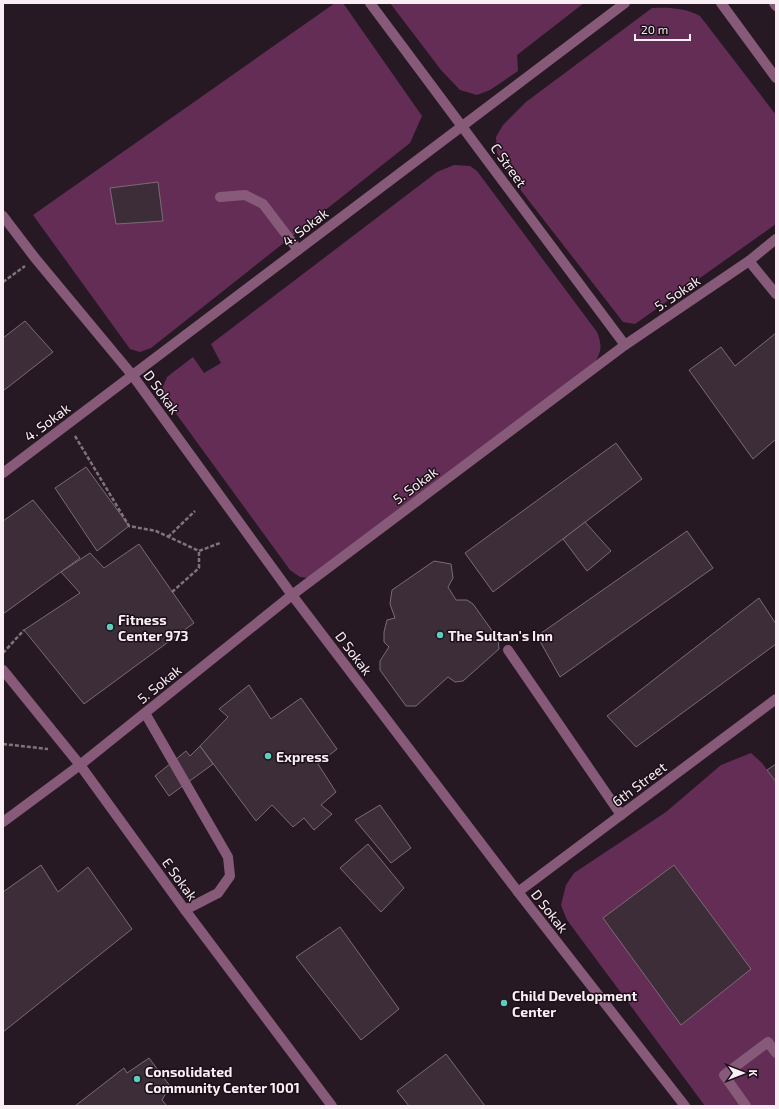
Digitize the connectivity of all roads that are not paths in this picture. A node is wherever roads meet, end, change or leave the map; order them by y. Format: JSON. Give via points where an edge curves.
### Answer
{"nodes":[{"id":1,"x":370,"y":3,"type":"edge"},
{"id":2,"x":625,"y":3,"type":"edge"},
{"id":3,"x":721,"y":3,"type":"edge"},
{"id":4,"x":774,"y":3,"type":"edge"},
{"id":5,"x":776,"y":6,"type":"edge"},
{"id":6,"x":776,"y":78,"type":"edge"},
{"id":7,"x":463,"y":126,"type":"junction"},
{"id":8,"x":220,"y":197,"type":"dead end"},
{"id":9,"x":3,"y":216,"type":"edge"},
{"id":10,"x":776,"y":239,"type":"edge"},
{"id":11,"x":298,"y":250,"type":"junction"},
{"id":12,"x":749,"y":261,"type":"junction"},
{"id":13,"x":776,"y":294,"type":"edge"},
{"id":14,"x":625,"y":345,"type":"junction"},
{"id":15,"x":133,"y":376,"type":"junction"},
{"id":16,"x":3,"y":473,"type":"edge"},
{"id":17,"x":292,"y":594,"type":"junction"},
{"id":18,"x":508,"y":650,"type":"dead end"},
{"id":19,"x":3,"y":670,"type":"edge"},
{"id":20,"x":776,"y":699,"type":"edge"},
{"id":21,"x":145,"y":713,"type":"junction"},
{"id":22,"x":80,"y":765,"type":"junction"},
{"id":23,"x":621,"y":815,"type":"junction"},
{"id":24,"x":3,"y":822,"type":"edge"},
{"id":25,"x":518,"y":892,"type":"junction"},
{"id":26,"x":185,"y":910,"type":"junction"},
{"id":27,"x":776,"y":1053,"type":"edge"},
{"id":28,"x":332,"y":1106,"type":"edge"},
{"id":29,"x":685,"y":1106,"type":"edge"},
{"id":30,"x":746,"y":1106,"type":"edge"}],
"edges":[{"from":1,"to":7,"type":"lane","name":"C Street"},
{"from":2,"to":7,"type":"lane","name":"4. Sokak"},
{"from":3,"to":6,"type":"lane"},
{"from":4,"to":5,"type":"lane"},
{"from":7,"to":11,"type":"lane","name":"4. Sokak"},
{"from":7,"to":14,"type":"lane","name":"C Street"},
{"from":8,"to":11,"type":"lane","via":[[245,195],[263,204]]},
{"from":9,"to":15,"type":"lane","name":"D Sokak"},
{"from":10,"to":12,"type":"lane","name":"5. Sokak"},
{"from":11,"to":15,"type":"lane","name":"4. Sokak"},
{"from":12,"to":13,"type":"lane"},
{"from":12,"to":14,"type":"lane","name":"5. Sokak"},
{"from":14,"to":17,"type":"lane","name":"5. Sokak"},
{"from":15,"to":16,"type":"lane","name":"4. Sokak"},
{"from":15,"to":17,"type":"lane","name":"D Sokak"},
{"from":17,"to":21,"type":"lane","name":"5. Sokak"},
{"from":17,"to":25,"type":"lane","name":"D Sokak"},
{"from":18,"to":23,"type":"lane"},
{"from":19,"to":22,"type":"lane","name":"E Sokak"},
{"from":20,"to":23,"type":"lane","name":"6th Street"},
{"from":21,"to":22,"type":"lane","name":"5. Sokak"},
{"from":21,"to":26,"type":"lane","via":[[228,858],[230,876],[218,893]]},
{"from":22,"to":24,"type":"lane","name":"5. Sokak"},
{"from":22,"to":26,"type":"lane","name":"E Sokak"},
{"from":23,"to":25,"type":"lane","name":"6th Street"},
{"from":25,"to":29,"type":"lane","name":"D Sokak"},
{"from":26,"to":28,"type":"lane","name":"E Sokak"},
{"from":27,"to":30,"type":"lane","via":[[768,1042],[724,1075]]}]}
